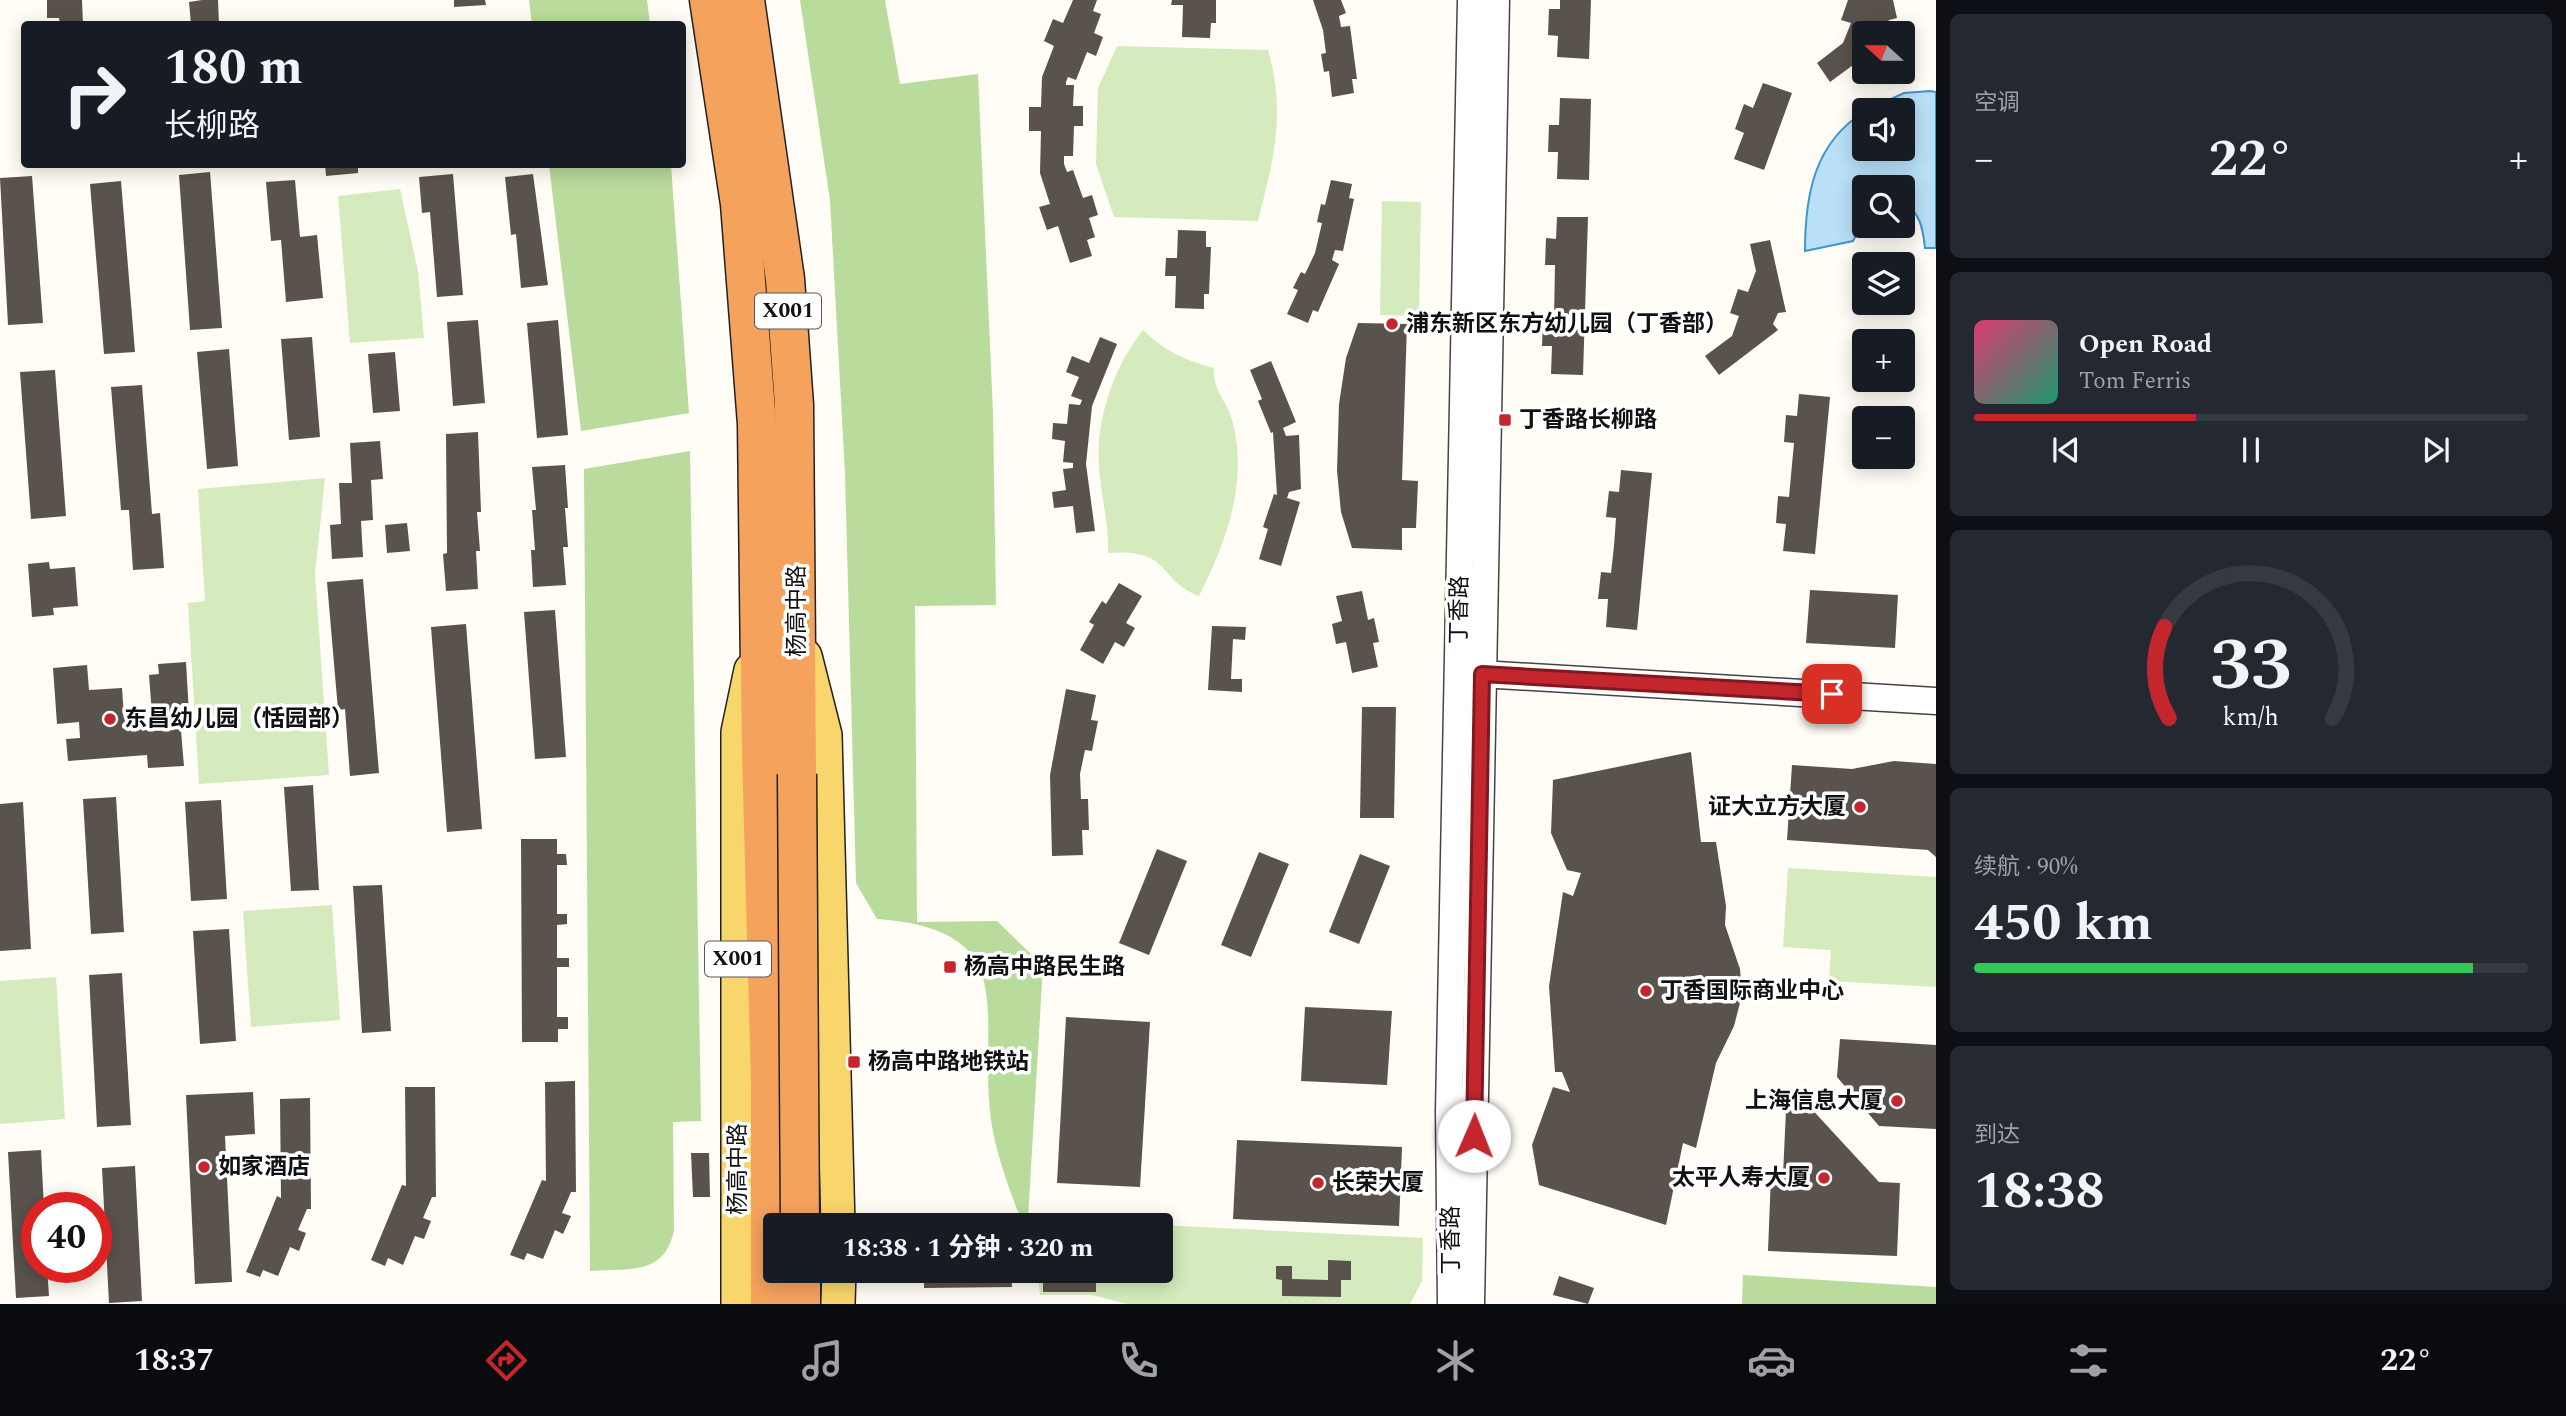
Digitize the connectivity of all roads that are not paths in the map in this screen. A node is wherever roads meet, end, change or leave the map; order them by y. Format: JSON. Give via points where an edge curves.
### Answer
{"nodes":[{"id":1,"x":709,"y":0,"type":"edge"},
{"id":2,"x":745,"y":0,"type":"edge"},
{"id":3,"x":1471,"y":0,"type":"edge"},
{"id":4,"x":1496,"y":0,"type":"edge"},
{"id":5,"x":779,"y":620,"type":"junction"},
{"id":6,"x":1470,"y":673,"type":"junction"},
{"id":7,"x":1936,"y":701,"type":"edge"},
{"id":8,"x":779,"y":775,"type":"junction"},
{"id":9,"x":799,"y":1213,"type":"edge"},
{"id":10,"x":838,"y":1213,"type":"edge"},
{"id":11,"x":801,"y":1283,"type":"edge"},
{"id":12,"x":839,"y":1283,"type":"edge"},
{"id":13,"x":738,"y":1304,"type":"edge"},
{"id":14,"x":770,"y":1304,"type":"edge"},
{"id":15,"x":801,"y":1304,"type":"edge"},
{"id":16,"x":838,"y":1304,"type":"edge"},
{"id":17,"x":1451,"y":1304,"type":"edge"},
{"id":18,"x":1471,"y":1304,"type":"edge"}],
"edges":[{"from":1,"to":5,"type":"highway","name":"杨高中路","number":"X001","via":[[740,204]]},
{"from":2,"to":5,"type":"highway","name":"杨高中路","number":"X001","via":[[785,279],[794,405]]},
{"from":3,"to":6,"type":"street","name":"丁香路"},
{"from":4,"to":6,"type":"street","name":"丁香路"},
{"from":5,"to":8,"type":"highway","name":"杨高中路","number":"X001"},
{"from":5,"to":10,"type":"main road","number":"X001","via":[[825,736]]},
{"from":5,"to":13,"type":"main road","name":"杨高中路","number":"X001","via":[[738,732]]},
{"from":6,"to":7,"type":"street"},
{"from":6,"to":17,"type":"street","name":"丁香路","via":[[1449,1111]]},
{"from":6,"to":18,"type":"street","name":"丁香路"},
{"from":8,"to":9,"type":"highway","name":"杨高中路","number":"X001","bridge":true},
{"from":8,"to":14,"type":"highway","name":"杨高中路","number":"X001","via":[[770,1083]]},
{"from":11,"to":15,"type":"highway"},
{"from":12,"to":16,"type":"main road"}]}
